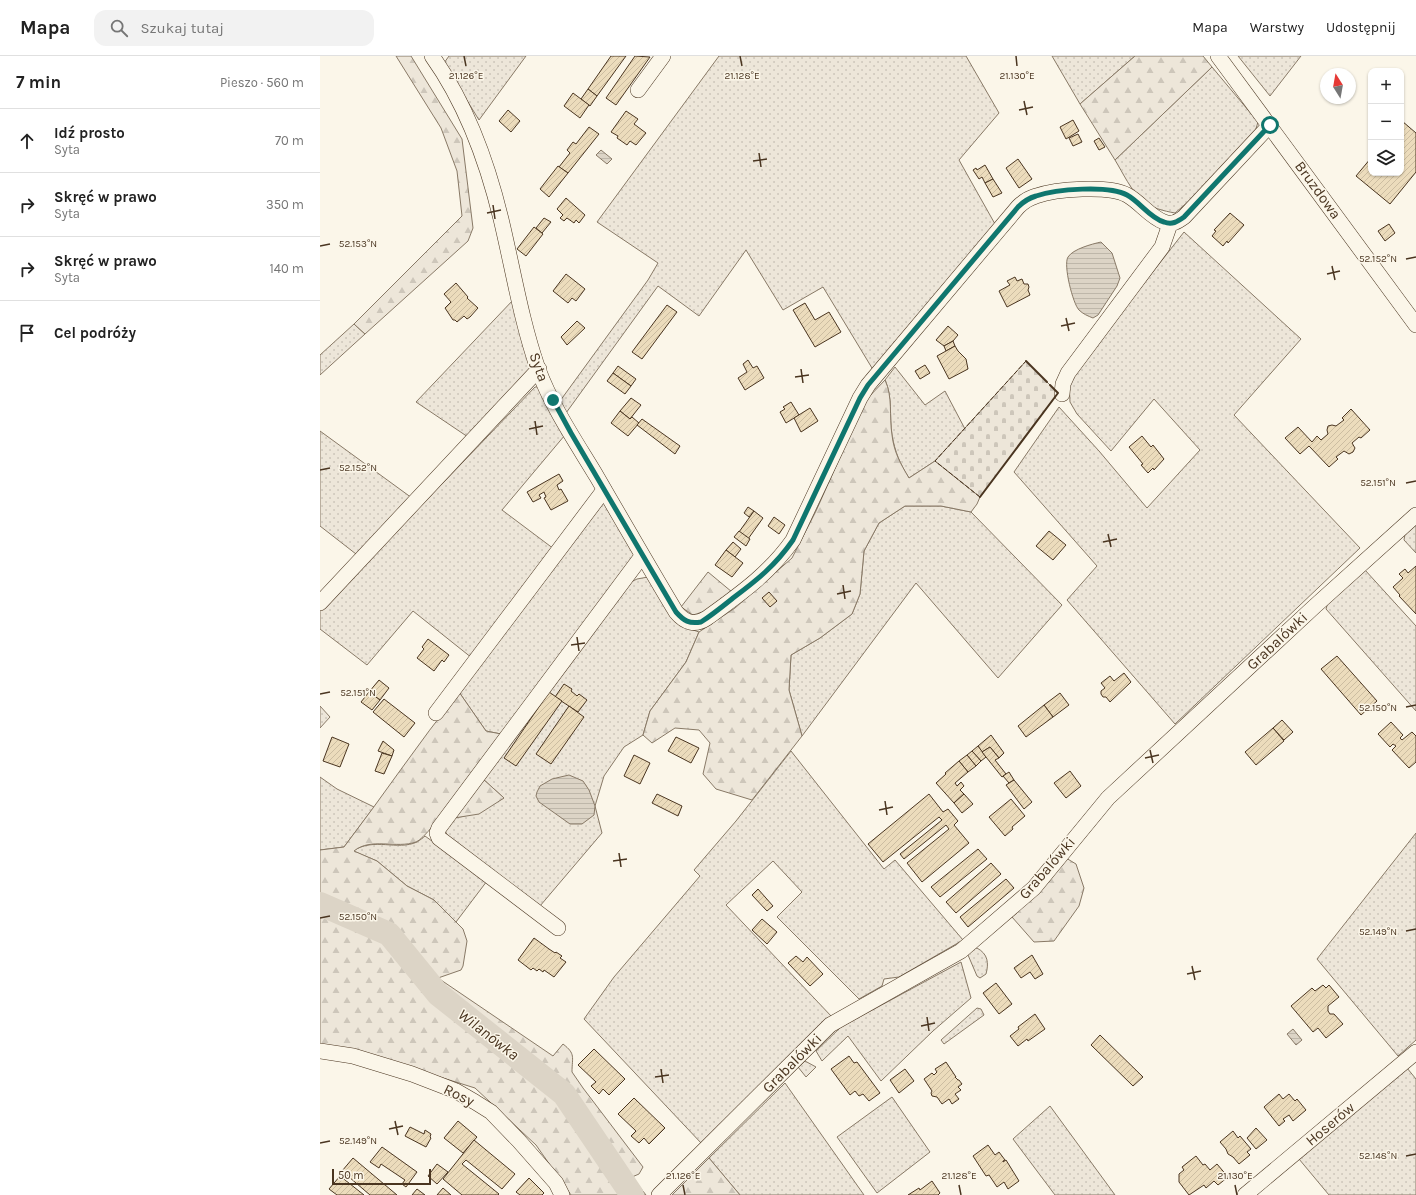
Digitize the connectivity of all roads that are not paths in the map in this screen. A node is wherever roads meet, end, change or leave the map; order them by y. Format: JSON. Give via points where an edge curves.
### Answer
{"nodes":[{"id":1,"x":432,"y":56,"type":"edge"},
{"id":2,"x":663,"y":56,"type":"edge"},
{"id":3,"x":1218,"y":56,"type":"edge"},
{"id":4,"x":638,"y":90,"type":"dead end"},
{"id":5,"x":1270,"y":125,"type":"junction"},
{"id":6,"x":1170,"y":224,"type":"junction"},
{"id":7,"x":1416,"y":325,"type":"edge"},
{"id":8,"x":539,"y":369,"type":"junction"},
{"id":9,"x":1062,"y":394,"type":"dead end"},
{"id":10,"x":604,"y":490,"type":"junction"},
{"id":11,"x":1416,"y":515,"type":"edge"},
{"id":12,"x":642,"y":556,"type":"junction"},
{"id":13,"x":320,"y":603,"type":"edge"},
{"id":14,"x":436,"y":713,"type":"dead end"},
{"id":15,"x":558,"y":928,"type":"dead end"},
{"id":16,"x":320,"y":1051,"type":"edge"},
{"id":17,"x":1416,"y":1052,"type":"edge"},
{"id":18,"x":562,"y":1195,"type":"edge"},
{"id":19,"x":659,"y":1195,"type":"edge"},
{"id":20,"x":1245,"y":1195,"type":"edge"}],
"edges":[{"from":1,"to":8,"type":"street","name":"Syta","via":[[460,102],[477,140],[493,190],[526,328]]},
{"from":2,"to":4,"type":"street"},
{"from":3,"to":5,"type":"street","name":"Bruzdowa"},
{"from":5,"to":6,"type":"street","via":[[1184,217]]},
{"from":5,"to":7,"type":"street","name":"Bruzdowa"},
{"from":6,"to":9,"type":"street","via":[[1162,247],[1068,373]]},
{"from":6,"to":12,"type":"street","name":"Syta","via":[[1155,218],[1132,198],[1117,191],[1053,192],[1028,199],[1018,207],[868,385],[793,540],[771,568],[707,618],[693,623],[687,622],[676,612]]},
{"from":8,"to":10,"type":"street","name":"Syta","via":[[564,420]]},
{"from":8,"to":13,"type":"street"},
{"from":10,"to":12,"type":"street","name":"Syta"},
{"from":10,"to":14,"type":"street"},
{"from":11,"to":19,"type":"street","name":"Grabalówki","via":[[1108,798],[1034,888],[961,951],[830,1025]]},
{"from":12,"to":15,"type":"street","via":[[437,833],[439,838]]},
{"from":16,"to":18,"type":"street","name":"Rosy","via":[[353,1056],[456,1091],[491,1112],[556,1184]]},
{"from":17,"to":20,"type":"street","name":"Hoserów"}]}
